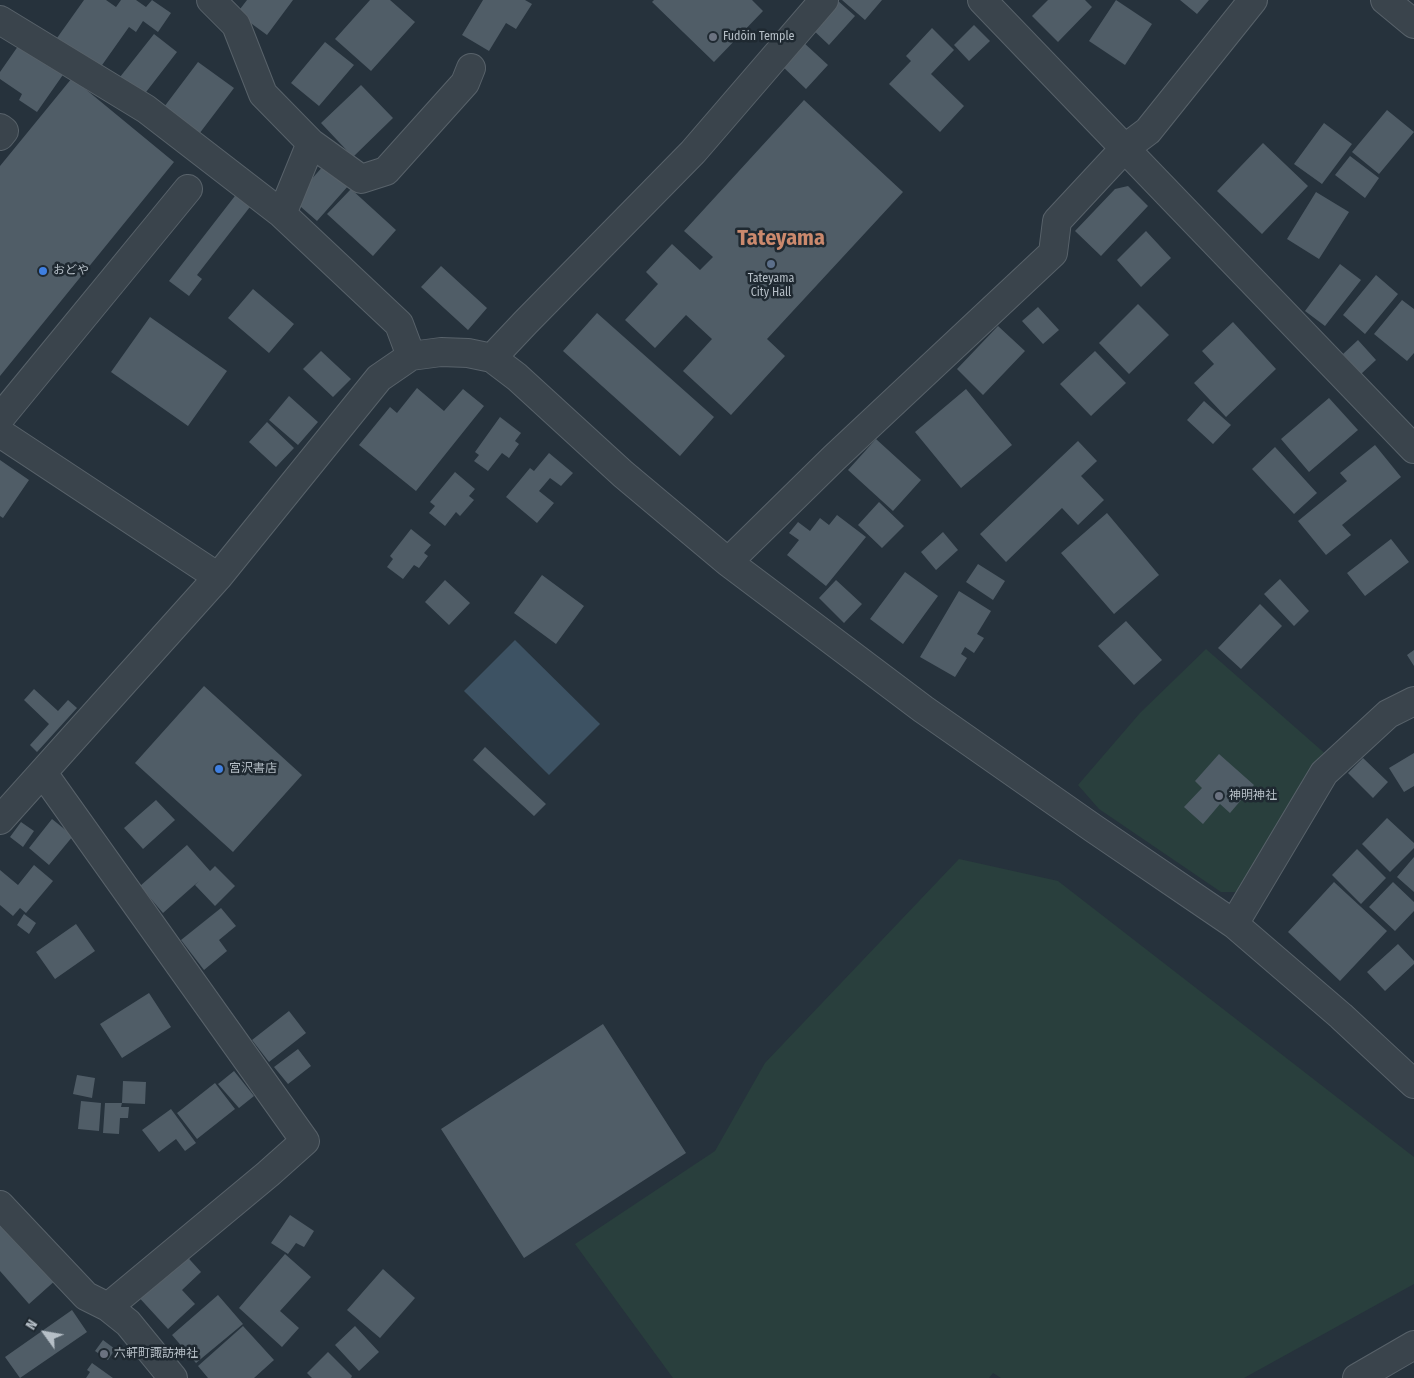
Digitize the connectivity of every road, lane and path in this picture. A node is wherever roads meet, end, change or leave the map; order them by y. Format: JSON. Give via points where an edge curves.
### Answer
{"nodes":[{"id":1,"x":211,"y":0,"type":"edge"},
{"id":2,"x":824,"y":0,"type":"edge"},
{"id":3,"x":982,"y":0,"type":"edge"},
{"id":4,"x":1253,"y":0,"type":"edge"},
{"id":5,"x":1385,"y":0,"type":"edge"},
{"id":6,"x":0,"y":20,"type":"edge"},
{"id":7,"x":1414,"y":24,"type":"edge"},
{"id":8,"x":471,"y":68,"type":"dead end"},
{"id":9,"x":0,"y":128,"type":"edge"},
{"id":10,"x":0,"y":136,"type":"edge"},
{"id":11,"x":311,"y":143,"type":"junction"},
{"id":12,"x":1124,"y":149,"type":"junction"},
{"id":13,"x":188,"y":189,"type":"dead end"},
{"id":14,"x":282,"y":214,"type":"junction"},
{"id":15,"x":411,"y":356,"type":"junction"},
{"id":16,"x":492,"y":358,"type":"junction"},
{"id":17,"x":0,"y":418,"type":"edge"},
{"id":18,"x":0,"y":433,"type":"edge"},
{"id":19,"x":1414,"y":449,"type":"edge"},
{"id":20,"x":728,"y":562,"type":"junction"},
{"id":21,"x":218,"y":577,"type":"junction"},
{"id":22,"x":1414,"y":701,"type":"edge"},
{"id":23,"x":43,"y":773,"type":"junction"},
{"id":24,"x":0,"y":820,"type":"edge"},
{"id":25,"x":1234,"y":924,"type":"junction"},
{"id":26,"x":1414,"y":1084,"type":"edge"},
{"id":27,"x":0,"y":1205,"type":"edge"},
{"id":28,"x":108,"y":1307,"type":"junction"},
{"id":29,"x":1414,"y":1345,"type":"edge"},
{"id":30,"x":173,"y":1378,"type":"edge"},
{"id":31,"x":1357,"y":1378,"type":"edge"}],
"edges":[{"from":1,"to":11,"type":"street","via":[[236,25],[263,94]]},
{"from":2,"to":16,"type":"street","via":[[693,152]]},
{"from":3,"to":12,"type":"street"},
{"from":4,"to":12,"type":"street","via":[[1148,131]]},
{"from":5,"to":7,"type":"street"},
{"from":6,"to":14,"type":"street","via":[[146,109]]},
{"from":8,"to":11,"type":"street","via":[[465,83],[386,171],[361,179]]},
{"from":9,"to":10,"type":"street","via":[[4,131]]},
{"from":11,"to":14,"type":"street"},
{"from":12,"to":19,"type":"street"},
{"from":12,"to":20,"type":"street","via":[[1057,221],[1053,253],[870,422]]},
{"from":13,"to":17,"type":"street"},
{"from":14,"to":15,"type":"street","via":[[399,324]]},
{"from":15,"to":16,"type":"street","via":[[441,352]]},
{"from":15,"to":21,"type":"street","via":[[380,378]]},
{"from":16,"to":20,"type":"street"},
{"from":18,"to":21,"type":"street"},
{"from":20,"to":25,"type":"street","via":[[923,709]]},
{"from":21,"to":23,"type":"street"},
{"from":22,"to":25,"type":"street","via":[[1388,714],[1324,773]]},
{"from":23,"to":24,"type":"street"},
{"from":23,"to":28,"type":"street","via":[[305,1141]]},
{"from":25,"to":26,"type":"street","via":[[1342,1016]]},
{"from":27,"to":28,"type":"street","via":[[86,1296]]},
{"from":28,"to":30,"type":"street","via":[[128,1323]]},
{"from":29,"to":31,"type":"street"}]}
